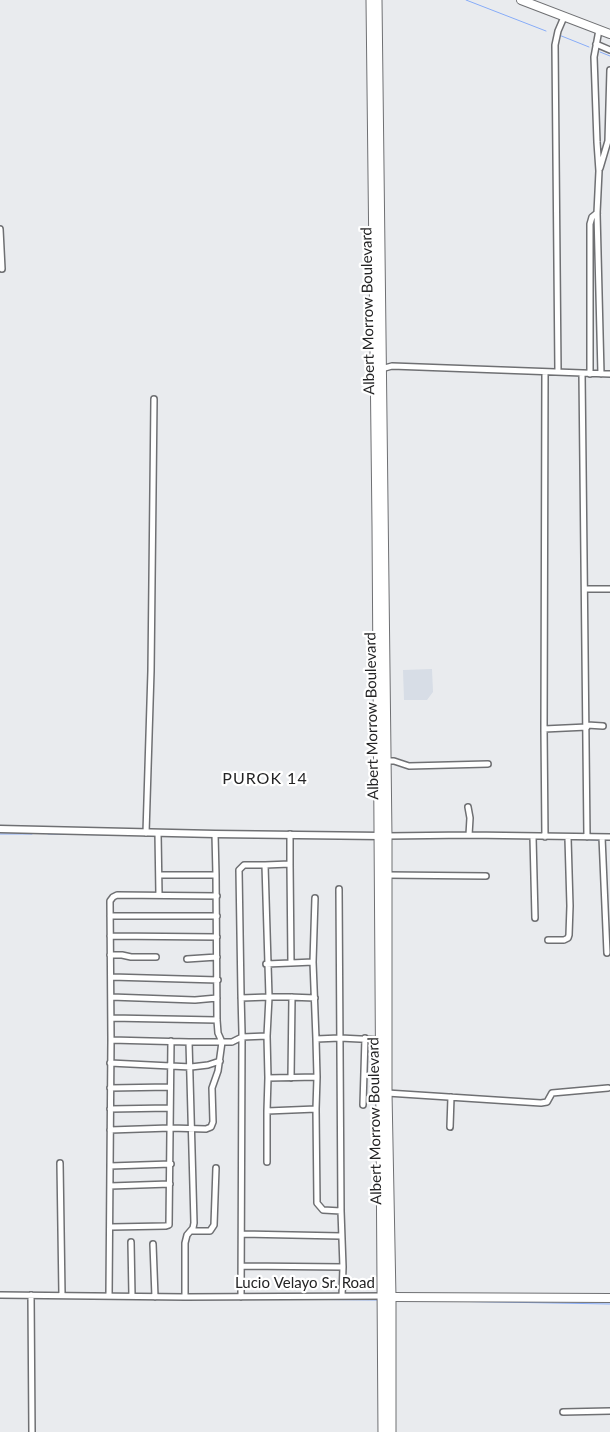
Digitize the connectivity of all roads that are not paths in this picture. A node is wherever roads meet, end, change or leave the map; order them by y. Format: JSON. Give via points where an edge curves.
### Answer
{"nodes":[{"id":1,"x":371,"y":0,"type":"edge"},
{"id":2,"x":378,"y":0,"type":"edge"},
{"id":3,"x":521,"y":0,"type":"edge"},
{"id":4,"x":534,"y":3,"type":"edge"},
{"id":5,"x":564,"y":16,"type":"junction"},
{"id":6,"x":599,"y":30,"type":"junction"},
{"id":7,"x":610,"y":34,"type":"edge"},
{"id":8,"x":596,"y":44,"type":"junction"},
{"id":9,"x":610,"y":50,"type":"edge"},
{"id":10,"x":610,"y":70,"type":"edge"},
{"id":11,"x":608,"y":140,"type":"junction"},
{"id":12,"x":597,"y":142,"type":"junction"},
{"id":13,"x":599,"y":170,"type":"junction"},
{"id":14,"x":598,"y":213,"type":"junction"},
{"id":15,"x":0,"y":229,"type":"edge"},
{"id":16,"x":2,"y":269,"type":"dead end"},
{"id":17,"x":379,"y":370,"type":"junction"},
{"id":18,"x":545,"y":372,"type":"junction"},
{"id":19,"x":558,"y":372,"type":"junction"},
{"id":20,"x":582,"y":374,"type":"junction"},
{"id":21,"x":590,"y":374,"type":"junction"},
{"id":22,"x":601,"y":374,"type":"junction"},
{"id":23,"x":610,"y":374,"type":"edge"},
{"id":24,"x":154,"y":399,"type":"dead end"},
{"id":25,"x":586,"y":589,"type":"junction"},
{"id":26,"x":610,"y":589,"type":"edge"},
{"id":27,"x":587,"y":726,"type":"junction"},
{"id":28,"x":603,"y":726,"type":"dead end"},
{"id":29,"x":544,"y":729,"type":"junction"},
{"id":30,"x":386,"y":761,"type":"junction"},
{"id":31,"x":488,"y":764,"type":"dead end"},
{"id":32,"x":468,"y":807,"type":"dead end"},
{"id":33,"x":0,"y":829,"type":"edge"},
{"id":34,"x":146,"y":833,"type":"junction"},
{"id":35,"x":158,"y":833,"type":"junction"},
{"id":36,"x":215,"y":834,"type":"junction"},
{"id":37,"x":290,"y":834,"type":"junction"},
{"id":38,"x":469,"y":835,"type":"junction"},
{"id":39,"x":383,"y":836,"type":"junction"},
{"id":40,"x":533,"y":837,"type":"junction"},
{"id":41,"x":545,"y":837,"type":"junction"},
{"id":42,"x":602,"y":837,"type":"junction"},
{"id":43,"x":610,"y":837,"type":"edge"},
{"id":44,"x":568,"y":838,"type":"junction"},
{"id":45,"x":587,"y":838,"type":"junction"},
{"id":46,"x":290,"y":864,"type":"junction"},
{"id":47,"x":265,"y":865,"type":"junction"},
{"id":48,"x":160,"y":875,"type":"junction"},
{"id":49,"x":216,"y":875,"type":"junction"},
{"id":50,"x":387,"y":875,"type":"junction"},
{"id":51,"x":486,"y":876,"type":"dead end"},
{"id":52,"x":339,"y":889,"type":"dead end"},
{"id":53,"x":160,"y":896,"type":"junction"},
{"id":54,"x":217,"y":896,"type":"junction"},
{"id":55,"x":315,"y":898,"type":"dead end"},
{"id":56,"x":110,"y":916,"type":"junction"},
{"id":57,"x":217,"y":916,"type":"junction"},
{"id":58,"x":536,"y":918,"type":"dead end"},
{"id":59,"x":110,"y":936,"type":"junction"},
{"id":60,"x":217,"y":937,"type":"junction"},
{"id":61,"x":548,"y":940,"type":"dead end"},
{"id":62,"x":608,"y":953,"type":"dead end"},
{"id":63,"x":110,"y":955,"type":"junction"},
{"id":64,"x":156,"y":956,"type":"dead end"},
{"id":65,"x":217,"y":956,"type":"junction"},
{"id":66,"x":187,"y":959,"type":"dead end"},
{"id":67,"x":313,"y":962,"type":"junction"},
{"id":68,"x":291,"y":963,"type":"junction"},
{"id":69,"x":266,"y":964,"type":"junction"},
{"id":70,"x":111,"y":977,"type":"junction"},
{"id":71,"x":218,"y":980,"type":"junction"},
{"id":72,"x":111,"y":997,"type":"junction"},
{"id":73,"x":268,"y":997,"type":"junction"},
{"id":74,"x":292,"y":997,"type":"junction"},
{"id":75,"x":217,"y":998,"type":"junction"},
{"id":76,"x":241,"y":998,"type":"junction"},
{"id":77,"x":315,"y":998,"type":"junction"},
{"id":78,"x":111,"y":1018,"type":"junction"},
{"id":79,"x":217,"y":1020,"type":"junction"},
{"id":80,"x":267,"y":1036,"type":"junction"},
{"id":81,"x":242,"y":1037,"type":"junction"},
{"id":82,"x":340,"y":1038,"type":"junction"},
{"id":83,"x":365,"y":1038,"type":"junction"},
{"id":84,"x":316,"y":1039,"type":"junction"},
{"id":85,"x":111,"y":1040,"type":"junction"},
{"id":86,"x":380,"y":1040,"type":"junction"},
{"id":87,"x":171,"y":1041,"type":"junction"},
{"id":88,"x":189,"y":1042,"type":"junction"},
{"id":89,"x":222,"y":1042,"type":"junction"},
{"id":90,"x":220,"y":1061,"type":"junction"},
{"id":91,"x":110,"y":1063,"type":"junction"},
{"id":92,"x":170,"y":1066,"type":"junction"},
{"id":93,"x":191,"y":1067,"type":"junction"},
{"id":94,"x":317,"y":1077,"type":"junction"},
{"id":95,"x":268,"y":1078,"type":"junction"},
{"id":96,"x":291,"y":1078,"type":"junction"},
{"id":97,"x":170,"y":1087,"type":"junction"},
{"id":98,"x":110,"y":1088,"type":"junction"},
{"id":99,"x":608,"y":1088,"type":"dead end"},
{"id":100,"x":387,"y":1093,"type":"junction"},
{"id":101,"x":451,"y":1097,"type":"junction"},
{"id":102,"x":363,"y":1105,"type":"dead end"},
{"id":103,"x":170,"y":1108,"type":"junction"},
{"id":104,"x":110,"y":1109,"type":"junction"},
{"id":105,"x":316,"y":1109,"type":"junction"},
{"id":106,"x":267,"y":1111,"type":"junction"},
{"id":107,"x":450,"y":1127,"type":"dead end"},
{"id":108,"x":170,"y":1128,"type":"junction"},
{"id":109,"x":191,"y":1129,"type":"junction"},
{"id":110,"x":110,"y":1130,"type":"junction"},
{"id":111,"x":267,"y":1162,"type":"dead end"},
{"id":112,"x":60,"y":1163,"type":"dead end"},
{"id":113,"x":171,"y":1164,"type":"junction"},
{"id":114,"x":110,"y":1166,"type":"junction"},
{"id":115,"x":216,"y":1168,"type":"dead end"},
{"id":116,"x":170,"y":1184,"type":"junction"},
{"id":117,"x":110,"y":1186,"type":"junction"},
{"id":118,"x":341,"y":1211,"type":"junction"},
{"id":119,"x":110,"y":1227,"type":"junction"},
{"id":120,"x":191,"y":1231,"type":"junction"},
{"id":121,"x":242,"y":1234,"type":"junction"},
{"id":122,"x":342,"y":1236,"type":"junction"},
{"id":123,"x":131,"y":1242,"type":"dead end"},
{"id":124,"x":153,"y":1244,"type":"dead end"},
{"id":125,"x":242,"y":1266,"type":"junction"},
{"id":126,"x":342,"y":1267,"type":"junction"},
{"id":127,"x":31,"y":1294,"type":"junction"},
{"id":128,"x":0,"y":1295,"type":"edge"},
{"id":129,"x":62,"y":1295,"type":"junction"},
{"id":130,"x":109,"y":1296,"type":"junction"},
{"id":131,"x":132,"y":1296,"type":"junction"},
{"id":132,"x":342,"y":1296,"type":"junction"},
{"id":133,"x":387,"y":1296,"type":"junction"},
{"id":134,"x":155,"y":1297,"type":"junction"},
{"id":135,"x":185,"y":1297,"type":"junction"},
{"id":136,"x":242,"y":1297,"type":"junction"},
{"id":137,"x":610,"y":1298,"type":"edge"},
{"id":138,"x":610,"y":1411,"type":"edge"},
{"id":139,"x":563,"y":1412,"type":"dead end"},
{"id":140,"x":32,"y":1432,"type":"edge"},
{"id":141,"x":383,"y":1432,"type":"edge"},
{"id":142,"x":391,"y":1432,"type":"edge"}],
"edges":[{"from":1,"to":17,"type":"highway","name":"Albert Morrow Boulevard"},
{"from":2,"to":17,"type":"highway","name":"Albert Morrow Boulevard"},
{"from":3,"to":4,"type":"main road"},
{"from":4,"to":5,"type":"main road"},
{"from":5,"to":6,"type":"main road"},
{"from":5,"to":19,"type":"street","via":[[555,45]]},
{"from":6,"to":7,"type":"main road"},
{"from":6,"to":8,"type":"street"},
{"from":8,"to":9,"type":"street"},
{"from":8,"to":12,"type":"street"},
{"from":10,"to":11,"type":"street"},
{"from":11,"to":12,"type":"street"},
{"from":11,"to":13,"type":"street"},
{"from":12,"to":13,"type":"street"},
{"from":13,"to":14,"type":"street"},
{"from":14,"to":21,"type":"street","via":[[590,224]]},
{"from":14,"to":22,"type":"street"},
{"from":15,"to":16,"type":"street"},
{"from":17,"to":18,"type":"street","via":[[392,366]]},
{"from":17,"to":30,"type":"highway","name":"Albert Morrow Boulevard"},
{"from":17,"to":39,"type":"highway","name":"Albert Morrow Boulevard"},
{"from":18,"to":19,"type":"street"},
{"from":18,"to":29,"type":"street"},
{"from":19,"to":20,"type":"street"},
{"from":20,"to":21,"type":"street"},
{"from":20,"to":25,"type":"street"},
{"from":21,"to":22,"type":"street"},
{"from":22,"to":23,"type":"street"},
{"from":24,"to":34,"type":"street"},
{"from":25,"to":26,"type":"street"},
{"from":25,"to":27,"type":"street"},
{"from":27,"to":28,"type":"street"},
{"from":27,"to":29,"type":"street"},
{"from":27,"to":45,"type":"street"},
{"from":29,"to":41,"type":"street"},
{"from":30,"to":31,"type":"street","via":[[409,766]]},
{"from":30,"to":39,"type":"highway","name":"Albert Morrow Boulevard"},
{"from":32,"to":38,"type":"street"},
{"from":33,"to":34,"type":"street"},
{"from":34,"to":35,"type":"street"},
{"from":35,"to":36,"type":"street"},
{"from":35,"to":48,"type":"street"},
{"from":36,"to":37,"type":"street"},
{"from":36,"to":49,"type":"street"},
{"from":37,"to":39,"type":"street"},
{"from":37,"to":46,"type":"street"},
{"from":38,"to":39,"type":"street"},
{"from":38,"to":40,"type":"street"},
{"from":39,"to":50,"type":"highway","name":"Albert Morrow Boulevard"},
{"from":39,"to":86,"type":"highway","name":"Albert Morrow Boulevard"},
{"from":40,"to":41,"type":"street"},
{"from":40,"to":58,"type":"street"},
{"from":41,"to":44,"type":"street"},
{"from":42,"to":43,"type":"street"},
{"from":42,"to":45,"type":"street"},
{"from":42,"to":62,"type":"street"},
{"from":44,"to":45,"type":"street"},
{"from":44,"to":61,"type":"street","via":[[569,934],[564,940]]},
{"from":46,"to":47,"type":"street"},
{"from":46,"to":68,"type":"street"},
{"from":47,"to":69,"type":"street"},
{"from":47,"to":76,"type":"street","via":[[244,865],[239,870]]},
{"from":48,"to":49,"type":"street"},
{"from":48,"to":53,"type":"street"},
{"from":49,"to":54,"type":"street"},
{"from":50,"to":51,"type":"street"},
{"from":50,"to":100,"type":"highway","name":"Albert Morrow Boulevard"},
{"from":52,"to":82,"type":"street"},
{"from":53,"to":54,"type":"street"},
{"from":53,"to":56,"type":"street","via":[[113,896]]},
{"from":54,"to":57,"type":"street"},
{"from":55,"to":67,"type":"street"},
{"from":56,"to":57,"type":"street"},
{"from":56,"to":59,"type":"street"},
{"from":57,"to":60,"type":"street"},
{"from":59,"to":60,"type":"street"},
{"from":59,"to":63,"type":"street"},
{"from":60,"to":65,"type":"street"},
{"from":63,"to":64,"type":"street"},
{"from":63,"to":70,"type":"street"},
{"from":65,"to":66,"type":"street"},
{"from":65,"to":71,"type":"street"},
{"from":67,"to":68,"type":"street"},
{"from":67,"to":77,"type":"street"},
{"from":68,"to":69,"type":"street"},
{"from":69,"to":73,"type":"street"},
{"from":70,"to":71,"type":"street"},
{"from":70,"to":72,"type":"street"},
{"from":71,"to":75,"type":"street"},
{"from":72,"to":75,"type":"street"},
{"from":72,"to":78,"type":"street"},
{"from":73,"to":74,"type":"street"},
{"from":73,"to":76,"type":"street"},
{"from":73,"to":80,"type":"street"},
{"from":74,"to":77,"type":"street"},
{"from":74,"to":96,"type":"street"},
{"from":75,"to":79,"type":"street"},
{"from":76,"to":81,"type":"street"},
{"from":77,"to":84,"type":"street"},
{"from":78,"to":79,"type":"street"},
{"from":78,"to":85,"type":"street"},
{"from":79,"to":89,"type":"street"},
{"from":80,"to":81,"type":"street"},
{"from":80,"to":95,"type":"street"},
{"from":81,"to":89,"type":"street","via":[[235,1042]]},
{"from":81,"to":121,"type":"street"},
{"from":82,"to":83,"type":"street"},
{"from":82,"to":84,"type":"street"},
{"from":82,"to":118,"type":"street"},
{"from":83,"to":86,"type":"street"},
{"from":83,"to":102,"type":"street"},
{"from":84,"to":94,"type":"street"},
{"from":85,"to":87,"type":"street"},
{"from":85,"to":91,"type":"street"},
{"from":86,"to":133,"type":"highway","name":"Albert Morrow Boulevard"},
{"from":87,"to":88,"type":"street"},
{"from":87,"to":92,"type":"street"},
{"from":88,"to":89,"type":"street"},
{"from":88,"to":93,"type":"street"},
{"from":89,"to":90,"type":"street"},
{"from":90,"to":93,"type":"street"},
{"from":90,"to":109,"type":"street","via":[[212,1088],[212,1125],[206,1129]]},
{"from":91,"to":92,"type":"street"},
{"from":91,"to":98,"type":"street"},
{"from":92,"to":93,"type":"street"},
{"from":92,"to":97,"type":"street"},
{"from":93,"to":109,"type":"street"},
{"from":94,"to":96,"type":"street"},
{"from":94,"to":105,"type":"street"},
{"from":95,"to":96,"type":"street"},
{"from":95,"to":106,"type":"street"},
{"from":97,"to":98,"type":"street"},
{"from":97,"to":103,"type":"street"},
{"from":98,"to":104,"type":"street"},
{"from":99,"to":101,"type":"street","via":[[552,1093],[546,1102],[541,1103]]},
{"from":100,"to":101,"type":"street"},
{"from":100,"to":133,"type":"highway","name":"Albert Morrow Boulevard"},
{"from":101,"to":107,"type":"street"},
{"from":103,"to":104,"type":"street"},
{"from":103,"to":108,"type":"street"},
{"from":104,"to":110,"type":"street"},
{"from":105,"to":106,"type":"street"},
{"from":105,"to":118,"type":"street","via":[[317,1203],[323,1210]]},
{"from":106,"to":111,"type":"street"},
{"from":108,"to":109,"type":"street"},
{"from":108,"to":110,"type":"street"},
{"from":108,"to":113,"type":"street"},
{"from":109,"to":120,"type":"street","via":[[194,1223]]},
{"from":110,"to":114,"type":"street"},
{"from":112,"to":129,"type":"street"},
{"from":113,"to":114,"type":"street"},
{"from":113,"to":116,"type":"street"},
{"from":114,"to":117,"type":"street"},
{"from":115,"to":120,"type":"street","via":[[214,1225],[210,1230]]},
{"from":116,"to":117,"type":"street"},
{"from":116,"to":119,"type":"street","via":[[168,1226]]},
{"from":117,"to":119,"type":"street"},
{"from":118,"to":122,"type":"street"},
{"from":119,"to":130,"type":"street"},
{"from":120,"to":135,"type":"street","via":[[185,1243]]},
{"from":121,"to":122,"type":"street"},
{"from":121,"to":125,"type":"street"},
{"from":122,"to":126,"type":"street"},
{"from":123,"to":131,"type":"street"},
{"from":124,"to":134,"type":"street"},
{"from":125,"to":126,"type":"street"},
{"from":125,"to":136,"type":"street"},
{"from":126,"to":132,"type":"street"},
{"from":127,"to":128,"type":"street","name":"Lucio Velayo Sr. Road"},
{"from":127,"to":129,"type":"street","name":"Lucio Velayo Sr. Road"},
{"from":127,"to":140,"type":"street"},
{"from":129,"to":130,"type":"street","name":"Lucio Velayo Sr. Road"},
{"from":130,"to":131,"type":"street","name":"Lucio Velayo Sr. Road"},
{"from":131,"to":134,"type":"street","name":"Lucio Velayo Sr. Road"},
{"from":132,"to":133,"type":"street","name":"Lucio Velayo Sr. Road"},
{"from":132,"to":136,"type":"street","name":"Lucio Velayo Sr. Road"},
{"from":133,"to":137,"type":"main road","name":"Lucio Velayo Sr. Road"},
{"from":133,"to":141,"type":"highway","name":"Albert Morrow Boulevard"},
{"from":133,"to":142,"type":"highway","name":"Albert Morrow Boulevard"},
{"from":134,"to":135,"type":"street","name":"Lucio Velayo Sr. Road"},
{"from":135,"to":136,"type":"street","name":"Lucio Velayo Sr. Road"},
{"from":138,"to":139,"type":"street"}]}
